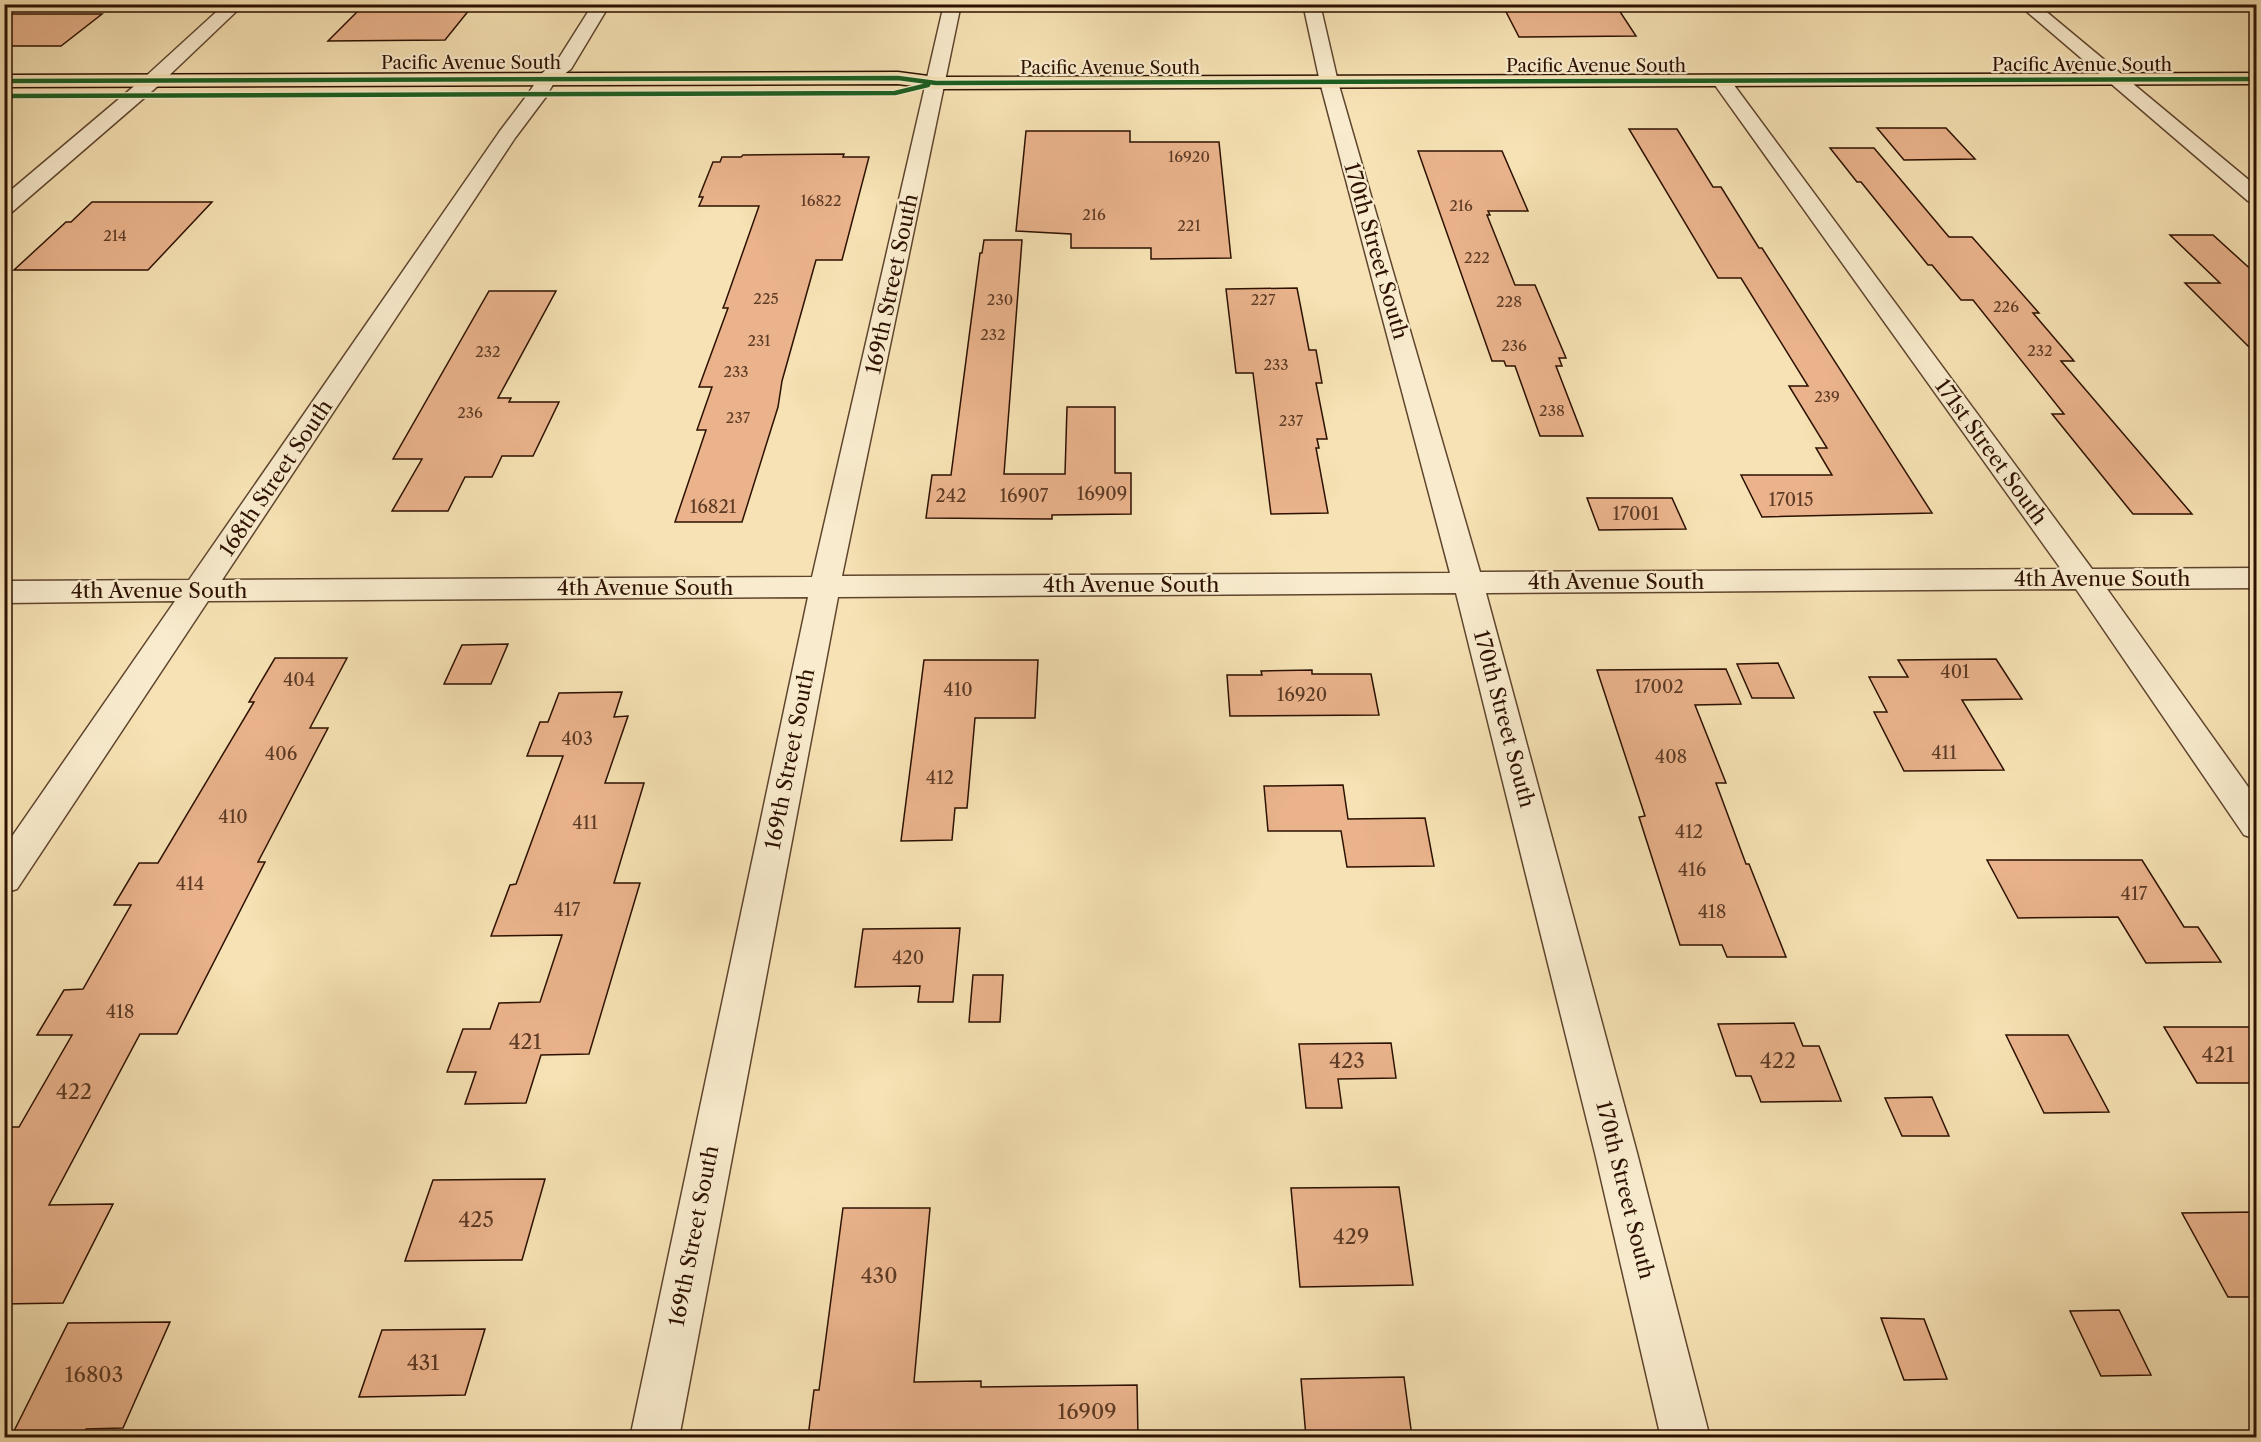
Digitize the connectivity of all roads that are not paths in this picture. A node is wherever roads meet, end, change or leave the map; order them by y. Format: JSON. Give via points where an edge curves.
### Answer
{"nodes":[{"id":1,"x":236,"y":4,"type":"edge"},
{"id":2,"x":589,"y":4,"type":"edge"},
{"id":3,"x":602,"y":4,"type":"edge"},
{"id":4,"x":953,"y":4,"type":"edge"},
{"id":5,"x":1311,"y":4,"type":"edge"},
{"id":6,"x":2026,"y":4,"type":"edge"},
{"id":7,"x":2256,"y":79,"type":"edge"},
{"id":8,"x":2116,"y":80,"type":"junction"},
{"id":9,"x":4,"y":81,"type":"edge"},
{"id":10,"x":152,"y":81,"type":"junction"},
{"id":11,"x":1721,"y":81,"type":"junction"},
{"id":12,"x":1329,"y":82,"type":"junction"},
{"id":13,"x":936,"y":83,"type":"junction"},
{"id":14,"x":543,"y":86,"type":"junction"},
{"id":15,"x":4,"y":96,"type":"edge"},
{"id":16,"x":134,"y":96,"type":"junction"},
{"id":17,"x":2256,"y":196,"type":"edge"},
{"id":18,"x":4,"y":207,"type":"edge"},
{"id":19,"x":2256,"y":578,"type":"edge"},
{"id":20,"x":2084,"y":579,"type":"junction"},
{"id":21,"x":1468,"y":583,"type":"junction"},
{"id":22,"x":825,"y":587,"type":"junction"},
{"id":23,"x":199,"y":591,"type":"junction"},
{"id":24,"x":4,"y":592,"type":"edge"},
{"id":25,"x":2256,"y":825,"type":"edge"},
{"id":26,"x":4,"y":878,"type":"edge"},
{"id":27,"x":654,"y":1437,"type":"edge"},
{"id":28,"x":1686,"y":1437,"type":"edge"}],
"edges":[{"from":1,"to":10,"type":"street"},
{"from":2,"to":14,"type":"street","name":"168th Street South","via":[[549,64]]},
{"from":3,"to":14,"type":"street","name":"168th Street South","via":[[564,65]]},
{"from":4,"to":13,"type":"street","name":"169th Street South"},
{"from":5,"to":12,"type":"street","name":"170th Street South"},
{"from":6,"to":8,"type":"street"},
{"from":7,"to":8,"type":"main road","name":"Pacific Avenue South"},
{"from":8,"to":11,"type":"main road","name":"Pacific Avenue South"},
{"from":8,"to":17,"type":"street"},
{"from":9,"to":10,"type":"main road","name":"Pacific Avenue South"},
{"from":10,"to":14,"type":"main road","name":"Pacific Avenue South"},
{"from":10,"to":16,"type":"street"},
{"from":11,"to":12,"type":"main road","name":"Pacific Avenue South"},
{"from":11,"to":20,"type":"street","name":"171st Street South"},
{"from":12,"to":13,"type":"main road","name":"Pacific Avenue South"},
{"from":12,"to":21,"type":"street","name":"170th Street South"},
{"from":13,"to":14,"type":"main road","name":"Pacific Avenue South","via":[[895,93]]},
{"from":13,"to":22,"type":"street","name":"169th Street South"},
{"from":14,"to":16,"type":"main road","name":"Pacific Avenue South"},
{"from":14,"to":23,"type":"street","name":"168th Street South"},
{"from":15,"to":16,"type":"main road","name":"Pacific Avenue South"},
{"from":16,"to":18,"type":"street"},
{"from":19,"to":20,"type":"street","name":"4th Avenue South"},
{"from":20,"to":21,"type":"street","name":"4th Avenue South"},
{"from":20,"to":25,"type":"street","name":"171st Street South"},
{"from":21,"to":22,"type":"street","name":"4th Avenue South"},
{"from":21,"to":28,"type":"street","name":"170th Street South"},
{"from":22,"to":23,"type":"street","name":"4th Avenue South"},
{"from":22,"to":27,"type":"street","name":"169th Street South"},
{"from":23,"to":24,"type":"street","name":"4th Avenue South"},
{"from":23,"to":26,"type":"street","name":"168th Street South"}]}
